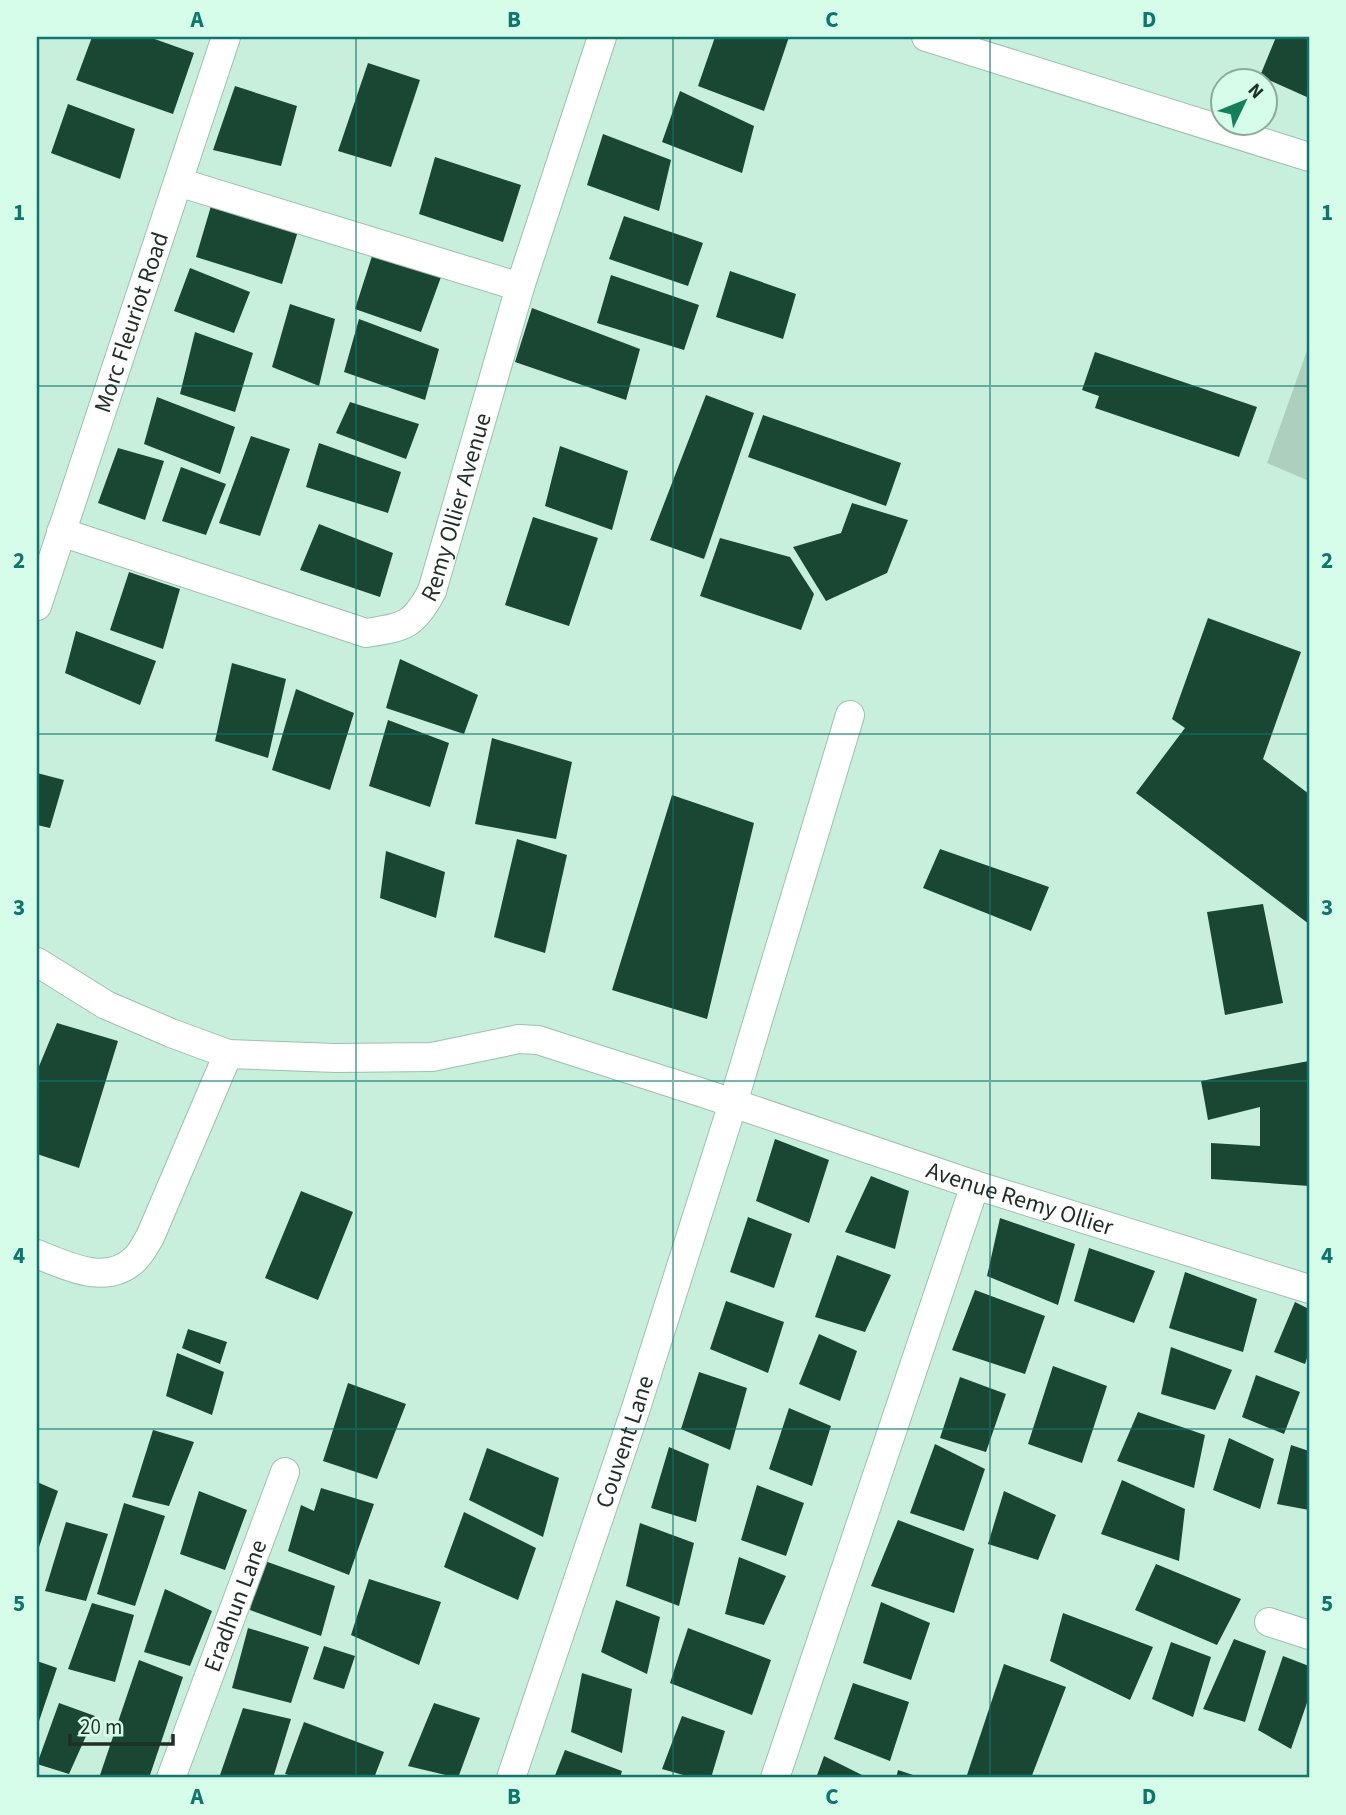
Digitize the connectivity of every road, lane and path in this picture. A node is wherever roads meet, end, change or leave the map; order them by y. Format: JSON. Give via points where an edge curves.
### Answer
{"nodes":[{"id":1,"x":226,"y":37,"type":"edge"},
{"id":2,"x":602,"y":37,"type":"edge"},
{"id":3,"x":926,"y":37,"type":"edge"},
{"id":4,"x":1309,"y":157,"type":"edge"},
{"id":5,"x":178,"y":182,"type":"junction"},
{"id":6,"x":520,"y":287,"type":"junction"},
{"id":7,"x":61,"y":532,"type":"junction"},
{"id":8,"x":37,"y":606,"type":"edge"},
{"id":9,"x":850,"y":715,"type":"dead end"},
{"id":10,"x":37,"y":962,"type":"edge"},
{"id":11,"x":228,"y":1054,"type":"junction"},
{"id":12,"x":733,"y":1103,"type":"junction"},
{"id":13,"x":975,"y":1185,"type":"junction"},
{"id":14,"x":37,"y":1254,"type":"edge"},
{"id":15,"x":1309,"y":1289,"type":"edge"},
{"id":16,"x":285,"y":1472,"type":"dead end"},
{"id":17,"x":1269,"y":1622,"type":"dead end"},
{"id":18,"x":1309,"y":1635,"type":"edge"},
{"id":19,"x":171,"y":1778,"type":"edge"},
{"id":20,"x":511,"y":1778,"type":"edge"},
{"id":21,"x":775,"y":1778,"type":"edge"}],
"edges":[{"from":1,"to":5,"type":"street","name":"Morc Fleuriot Road"},
{"from":2,"to":6,"type":"street","name":"Remy Ollier Avenue"},
{"from":3,"to":4,"type":"street"},
{"from":5,"to":6,"type":"street"},
{"from":5,"to":7,"type":"street","name":"Morc Fleuriot Road"},
{"from":6,"to":7,"type":"street","name":"Remy Ollier Avenue","via":[[432,592],[420,614],[400,627],[366,633]]},
{"from":7,"to":8,"type":"street","name":"Morc Fleuriot Road"},
{"from":9,"to":12,"type":"street","name":"Couvent Lane"},
{"from":10,"to":11,"type":"street","name":"Avenue Remy Ollier","via":[[106,1006]]},
{"from":11,"to":12,"type":"street","name":"Avenue Remy Ollier","via":[[432,1057],[519,1039],[538,1040]]},
{"from":11,"to":14,"type":"street","via":[[150,1237],[136,1259],[118,1271],[96,1273]]},
{"from":12,"to":13,"type":"street","name":"Avenue Remy Ollier"},
{"from":12,"to":20,"type":"street","name":"Couvent Lane"},
{"from":13,"to":15,"type":"street","name":"Avenue Remy Ollier"},
{"from":13,"to":21,"type":"street"},
{"from":16,"to":19,"type":"street","name":"Eradhun Lane"},
{"from":17,"to":18,"type":"street"}]}
